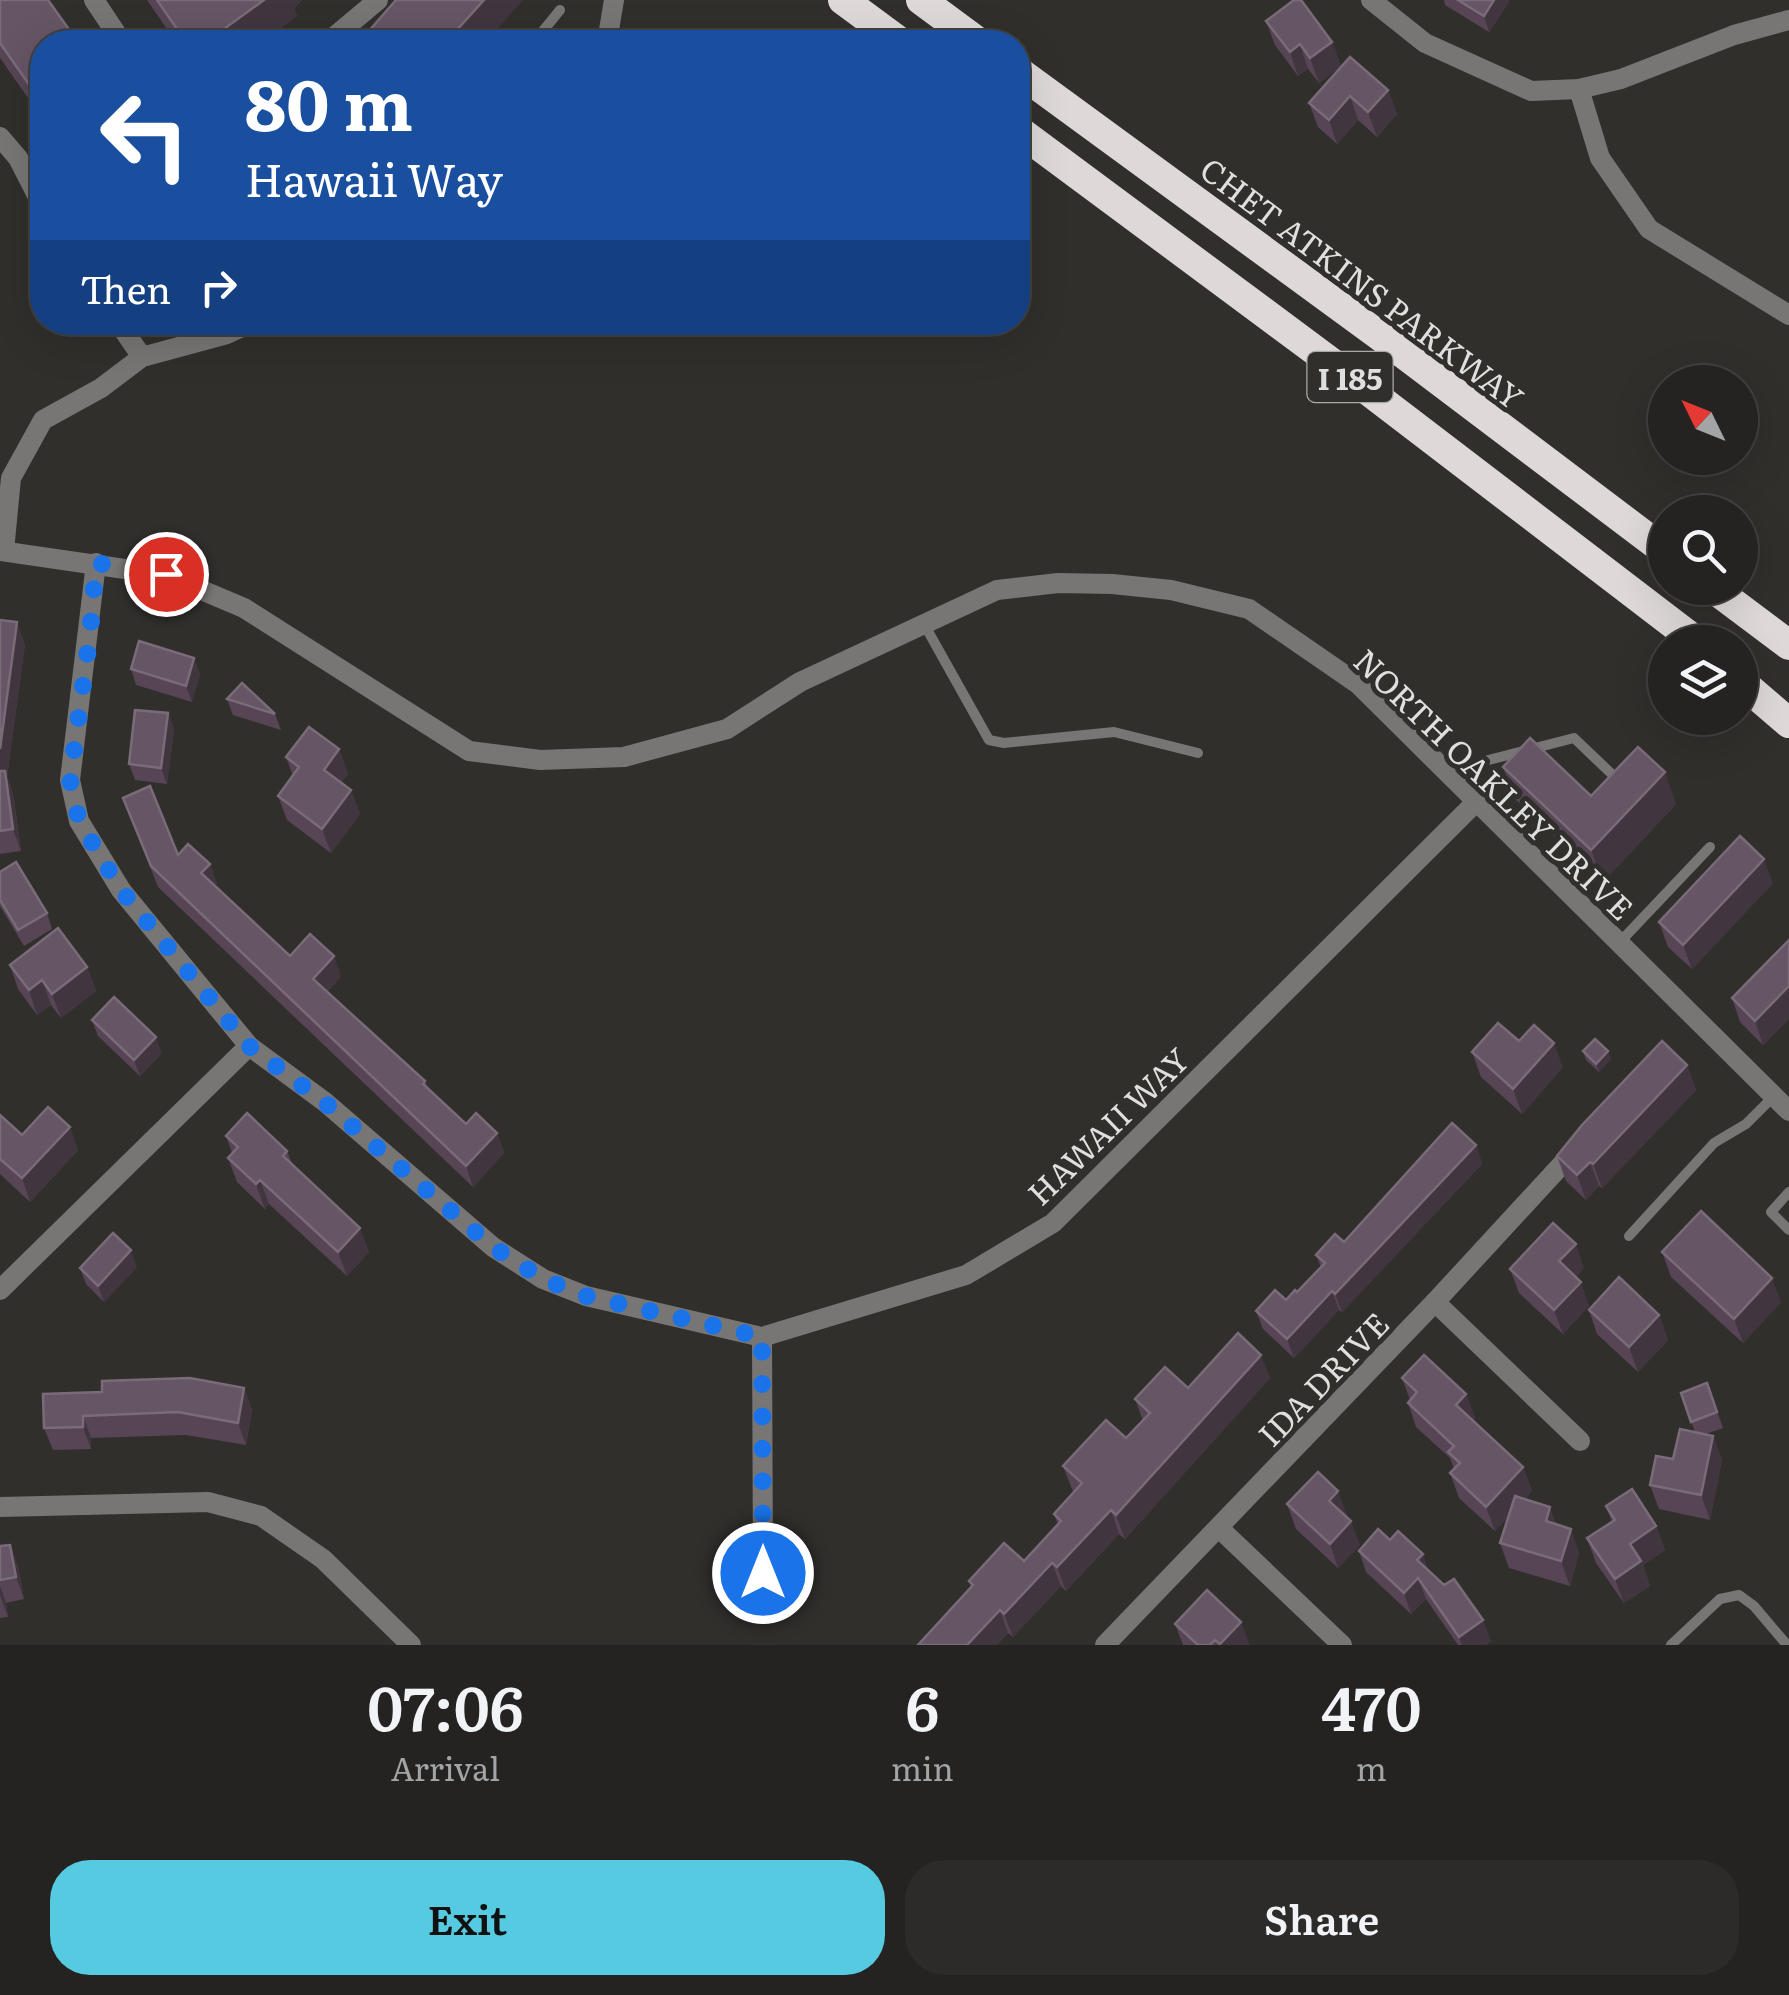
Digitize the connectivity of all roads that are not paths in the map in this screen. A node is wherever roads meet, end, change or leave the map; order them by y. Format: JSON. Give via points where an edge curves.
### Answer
{"nodes":[{"id":1,"x":94,"y":0,"type":"edge"},
{"id":2,"x":378,"y":0,"type":"edge"},
{"id":3,"x":614,"y":0,"type":"edge"},
{"id":4,"x":842,"y":0,"type":"edge"},
{"id":5,"x":921,"y":0,"type":"edge"},
{"id":6,"x":1370,"y":0,"type":"edge"},
{"id":7,"x":560,"y":10,"type":"dead end"},
{"id":8,"x":1789,"y":20,"type":"edge"},
{"id":9,"x":114,"y":30,"type":"edge"},
{"id":10,"x":342,"y":30,"type":"edge"},
{"id":11,"x":544,"y":30,"type":"edge"},
{"id":12,"x":609,"y":30,"type":"edge"},
{"id":13,"x":883,"y":30,"type":"edge"},
{"id":14,"x":962,"y":30,"type":"edge"},
{"id":15,"x":1030,"y":80,"type":"edge"},
{"id":16,"x":1579,"y":89,"type":"junction"},
{"id":17,"x":0,"y":136,"type":"edge"},
{"id":18,"x":1030,"y":139,"type":"edge"},
{"id":19,"x":30,"y":182,"type":"edge"},
{"id":20,"x":1789,"y":315,"type":"edge"},
{"id":21,"x":127,"y":335,"type":"edge"},
{"id":22,"x":223,"y":335,"type":"edge"},
{"id":23,"x":142,"y":357,"type":"junction"},
{"id":24,"x":1648,"y":538,"type":"edge"},
{"id":25,"x":2,"y":551,"type":"edge"},
{"id":26,"x":96,"y":563,"type":"junction"},
{"id":27,"x":1736,"y":605,"type":"edge"},
{"id":28,"x":924,"y":624,"type":"junction"},
{"id":29,"x":1673,"y":625,"type":"edge"},
{"id":30,"x":1782,"y":639,"type":"edge"},
{"id":31,"x":1758,"y":690,"type":"edge"},
{"id":32,"x":1758,"y":694,"type":"edge"},
{"id":33,"x":1789,"y":710,"type":"edge"},
{"id":34,"x":1789,"y":722,"type":"edge"},
{"id":35,"x":1198,"y":753,"type":"dead end"},
{"id":36,"x":1444,"y":772,"type":"junction"},
{"id":37,"x":1617,"y":779,"type":"edge"},
{"id":38,"x":1475,"y":803,"type":"junction"},
{"id":39,"x":1710,"y":847,"type":"dead end"},
{"id":40,"x":1618,"y":944,"type":"junction"},
{"id":41,"x":249,"y":1046,"type":"junction"},
{"id":42,"x":1781,"y":1104,"type":"edge"},
{"id":43,"x":1576,"y":1148,"type":"edge"},
{"id":44,"x":1789,"y":1192,"type":"edge"},
{"id":45,"x":1789,"y":1230,"type":"edge"},
{"id":46,"x":1629,"y":1236,"type":"dead end"},
{"id":47,"x":0,"y":1290,"type":"edge"},
{"id":48,"x":1436,"y":1302,"type":"junction"},
{"id":49,"x":762,"y":1337,"type":"junction"},
{"id":50,"x":1580,"y":1441,"type":"dead end"},
{"id":51,"x":0,"y":1507,"type":"edge"},
{"id":52,"x":1219,"y":1528,"type":"junction"},
{"id":53,"x":763,"y":1573,"type":"dead end"},
{"id":54,"x":411,"y":1645,"type":"edge"},
{"id":55,"x":1106,"y":1645,"type":"edge"},
{"id":56,"x":1342,"y":1645,"type":"edge"},
{"id":57,"x":1670,"y":1645,"type":"edge"},
{"id":58,"x":1787,"y":1645,"type":"edge"}],
"edges":[{"from":1,"to":9,"type":"street"},
{"from":2,"to":10,"type":"street"},
{"from":3,"to":12,"type":"street"},
{"from":4,"to":13,"type":"highway"},
{"from":5,"to":14,"type":"highway"},
{"from":6,"to":16,"type":"street","via":[[1426,43],[1531,91]]},
{"from":7,"to":11,"type":"lane"},
{"from":8,"to":16,"type":"street"},
{"from":15,"to":24,"type":"highway","name":"CHET ATKINS PARKWAY","number":"I 185"},
{"from":16,"to":20,"type":"street","via":[[1600,158],[1649,228]]},
{"from":17,"to":19,"type":"street"},
{"from":18,"to":29,"type":"highway","number":"I 185"},
{"from":21,"to":23,"type":"street"},
{"from":22,"to":23,"type":"street"},
{"from":23,"to":25,"type":"street","via":[[42,420],[11,478]]},
{"from":25,"to":26,"type":"street","name":"NORTH OAKLEY DRIVE"},
{"from":26,"to":28,"type":"street","name":"NORTH OAKLEY DRIVE","via":[[166,574],[244,608],[468,751],[540,760],[624,757],[727,729],[800,682]]},
{"from":26,"to":41,"type":"street","via":[[70,780],[79,821],[121,890]]},
{"from":27,"to":30,"type":"highway"},
{"from":28,"to":35,"type":"lane","via":[[988,740],[1114,732]]},
{"from":28,"to":36,"type":"street","name":"NORTH OAKLEY DRIVE","via":[[997,590],[1058,584],[1171,590],[1249,609],[1358,684]]},
{"from":31,"to":33,"type":"highway"},
{"from":32,"to":34,"type":"highway"},
{"from":36,"to":37,"type":"lane","via":[[1574,738]]},
{"from":36,"to":38,"type":"street","name":"NORTH OAKLEY DRIVE"},
{"from":38,"to":40,"type":"street","name":"NORTH OAKLEY DRIVE"},
{"from":38,"to":49,"type":"street","name":"HAWAII WAY","via":[[1053,1223],[966,1275]]},
{"from":39,"to":40,"type":"lane"},
{"from":40,"to":42,"type":"street","name":"NORTH OAKLEY DRIVE"},
{"from":41,"to":47,"type":"street"},
{"from":41,"to":49,"type":"street","via":[[493,1247],[543,1279],[586,1296]]},
{"from":42,"to":46,"type":"lane","via":[[1714,1143]]},
{"from":43,"to":48,"type":"street","name":"IDA DRIVE"},
{"from":44,"to":45,"type":"lane","via":[[1771,1212]]},
{"from":48,"to":50,"type":"street"},
{"from":48,"to":52,"type":"street","name":"IDA DRIVE"},
{"from":49,"to":53,"type":"street"},
{"from":51,"to":54,"type":"street","via":[[208,1502],[261,1516],[324,1558]]},
{"from":52,"to":55,"type":"street","name":"IDA DRIVE"},
{"from":52,"to":56,"type":"street"},
{"from":57,"to":58,"type":"lane","via":[[1720,1599],[1739,1594]]}]}
